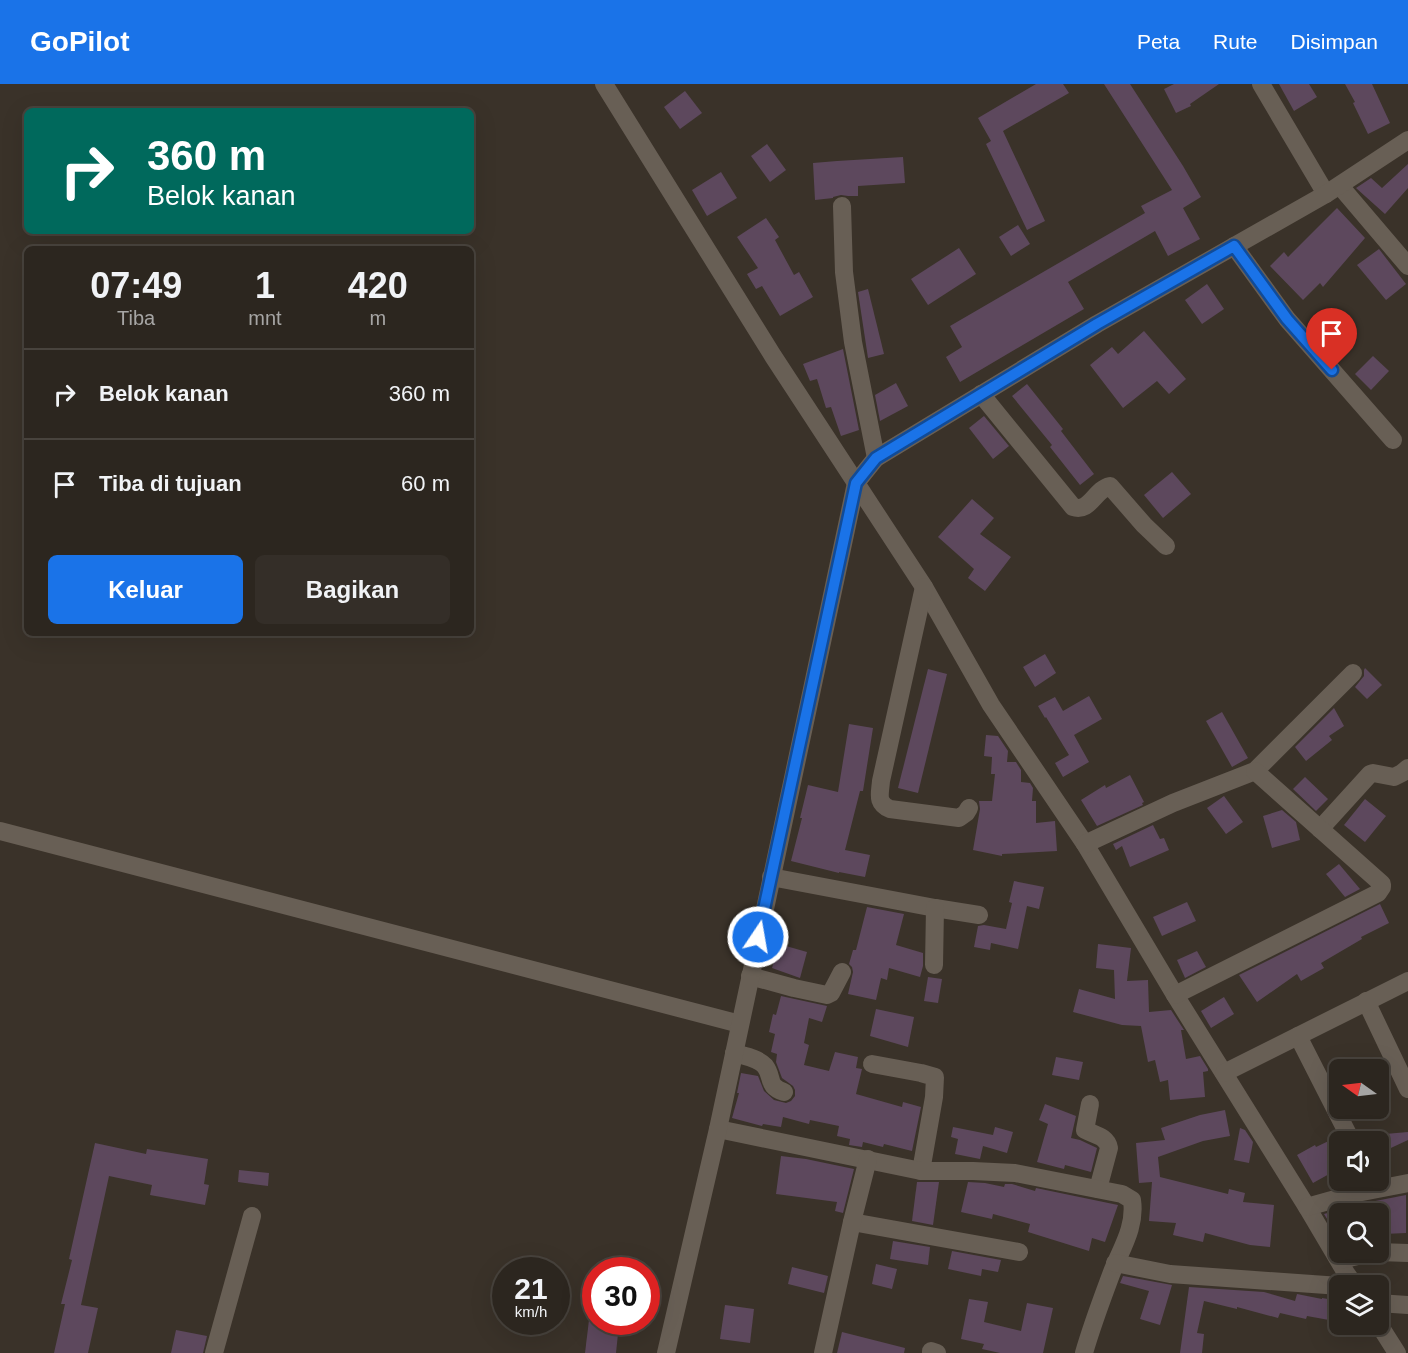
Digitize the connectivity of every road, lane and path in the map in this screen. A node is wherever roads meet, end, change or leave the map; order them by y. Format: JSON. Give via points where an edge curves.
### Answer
{"nodes":[{"id":1,"x":604,"y":84,"type":"edge"},
{"id":2,"x":1261,"y":84,"type":"edge"},
{"id":3,"x":1408,"y":140,"type":"edge"},
{"id":4,"x":1333,"y":190,"type":"junction"},
{"id":5,"x":842,"y":206,"type":"dead end"},
{"id":6,"x":1234,"y":246,"type":"junction"},
{"id":7,"x":1408,"y":266,"type":"edge"},
{"id":8,"x":981,"y":394,"type":"junction"},
{"id":9,"x":1393,"y":440,"type":"dead end"},
{"id":10,"x":876,"y":458,"type":"junction"},
{"id":11,"x":856,"y":483,"type":"junction"},
{"id":12,"x":1166,"y":546,"type":"dead end"},
{"id":13,"x":924,"y":587,"type":"junction"},
{"id":14,"x":1353,"y":673,"type":"dead end"},
{"id":15,"x":1408,"y":768,"type":"edge"},
{"id":16,"x":1255,"y":771,"type":"junction"},
{"id":17,"x":969,"y":808,"type":"dead end"},
{"id":18,"x":1320,"y":829,"type":"junction"},
{"id":19,"x":0,"y":831,"type":"edge"},
{"id":20,"x":1085,"y":844,"type":"junction"},
{"id":21,"x":771,"y":878,"type":"junction"},
{"id":22,"x":935,"y":909,"type":"junction"},
{"id":23,"x":979,"y":915,"type":"dead end"},
{"id":24,"x":934,"y":965,"type":"dead end"},
{"id":25,"x":842,"y":972,"type":"dead end"},
{"id":26,"x":750,"y":976,"type":"junction"},
{"id":27,"x":1408,"y":981,"type":"edge"},
{"id":28,"x":1175,"y":995,"type":"junction"},
{"id":29,"x":1366,"y":1002,"type":"junction"},
{"id":30,"x":740,"y":1024,"type":"junction"},
{"id":31,"x":1298,"y":1036,"type":"junction"},
{"id":32,"x":734,"y":1053,"type":"junction"},
{"id":33,"x":872,"y":1064,"type":"dead end"},
{"id":34,"x":1224,"y":1073,"type":"junction"},
{"id":35,"x":1408,"y":1089,"type":"edge"},
{"id":36,"x":784,"y":1092,"type":"dead end"},
{"id":37,"x":1090,"y":1104,"type":"dead end"},
{"id":38,"x":718,"y":1129,"type":"junction"},
{"id":39,"x":1346,"y":1131,"type":"edge"},
{"id":40,"x":868,"y":1159,"type":"junction"},
{"id":41,"x":921,"y":1171,"type":"junction"},
{"id":42,"x":1408,"y":1184,"type":"edge"},
{"id":43,"x":1098,"y":1190,"type":"junction"},
{"id":44,"x":1307,"y":1207,"type":"junction"},
{"id":45,"x":252,"y":1216,"type":"dead end"},
{"id":46,"x":852,"y":1221,"type":"junction"},
{"id":47,"x":1329,"y":1242,"type":"edge"},
{"id":48,"x":1019,"y":1252,"type":"dead end"},
{"id":49,"x":1389,"y":1252,"type":"edge"},
{"id":50,"x":1408,"y":1253,"type":"edge"},
{"id":51,"x":1115,"y":1263,"type":"junction"},
{"id":52,"x":1329,"y":1285,"type":"edge"},
{"id":53,"x":1389,"y":1304,"type":"edge"},
{"id":54,"x":1408,"y":1305,"type":"edge"},
{"id":55,"x":1386,"y":1335,"type":"edge"},
{"id":56,"x":214,"y":1353,"type":"edge"},
{"id":57,"x":666,"y":1353,"type":"edge"},
{"id":58,"x":823,"y":1353,"type":"edge"},
{"id":59,"x":931,"y":1353,"type":"edge"},
{"id":60,"x":937,"y":1353,"type":"edge"},
{"id":61,"x":1084,"y":1353,"type":"edge"},
{"id":62,"x":1397,"y":1353,"type":"edge"}],
"edges":[{"from":1,"to":11,"type":"street"},
{"from":2,"to":4,"type":"street"},
{"from":3,"to":4,"type":"street"},
{"from":4,"to":6,"type":"street"},
{"from":4,"to":7,"type":"street"},
{"from":5,"to":10,"type":"street","via":[[844,272],[853,342]]},
{"from":6,"to":8,"type":"street"},
{"from":6,"to":9,"type":"street","via":[[1287,319]]},
{"from":8,"to":10,"type":"street"},
{"from":8,"to":12,"type":"street","via":[[1073,507],[1083,507],[1110,486]]},
{"from":10,"to":11,"type":"street"},
{"from":11,"to":13,"type":"street"},
{"from":11,"to":21,"type":"street"},
{"from":13,"to":17,"type":"street","via":[[880,800],[890,809],[959,818]]},
{"from":13,"to":20,"type":"street","via":[[991,705]]},
{"from":14,"to":16,"type":"street"},
{"from":15,"to":18,"type":"street","via":[[1394,777],[1370,774]]},
{"from":16,"to":18,"type":"street"},
{"from":16,"to":20,"type":"street"},
{"from":18,"to":28,"type":"street","via":[[1382,884],[1381,890]]},
{"from":19,"to":30,"type":"street"},
{"from":20,"to":28,"type":"street"},
{"from":21,"to":22,"type":"street"},
{"from":21,"to":26,"type":"street"},
{"from":22,"to":23,"type":"street"},
{"from":22,"to":24,"type":"street"},
{"from":25,"to":26,"type":"street","via":[[827,995]]},
{"from":26,"to":30,"type":"street"},
{"from":27,"to":29,"type":"street"},
{"from":28,"to":34,"type":"street"},
{"from":29,"to":31,"type":"street"},
{"from":29,"to":35,"type":"street"},
{"from":30,"to":32,"type":"street"},
{"from":31,"to":34,"type":"street"},
{"from":31,"to":39,"type":"street"},
{"from":32,"to":36,"type":"street","via":[[765,1066],[774,1088]]},
{"from":32,"to":38,"type":"street"},
{"from":33,"to":41,"type":"street","via":[[935,1077]]},
{"from":34,"to":44,"type":"street"},
{"from":37,"to":43,"type":"street","via":[[1085,1130],[1101,1136],[1109,1148]]},
{"from":38,"to":40,"type":"street"},
{"from":38,"to":57,"type":"street"},
{"from":40,"to":41,"type":"street"},
{"from":40,"to":46,"type":"street"},
{"from":41,"to":43,"type":"street","via":[[1015,1173]]},
{"from":42,"to":44,"type":"street"},
{"from":43,"to":51,"type":"street","via":[[1132,1200],[1130,1230]]},
{"from":44,"to":47,"type":"street"},
{"from":45,"to":56,"type":"street"},
{"from":46,"to":48,"type":"street"},
{"from":46,"to":58,"type":"street"},
{"from":49,"to":50,"type":"street"},
{"from":51,"to":52,"type":"street","via":[[1170,1274]]},
{"from":51,"to":61,"type":"street"},
{"from":53,"to":54,"type":"street"},
{"from":55,"to":62,"type":"street"},
{"from":59,"to":60,"type":"street"}]}
